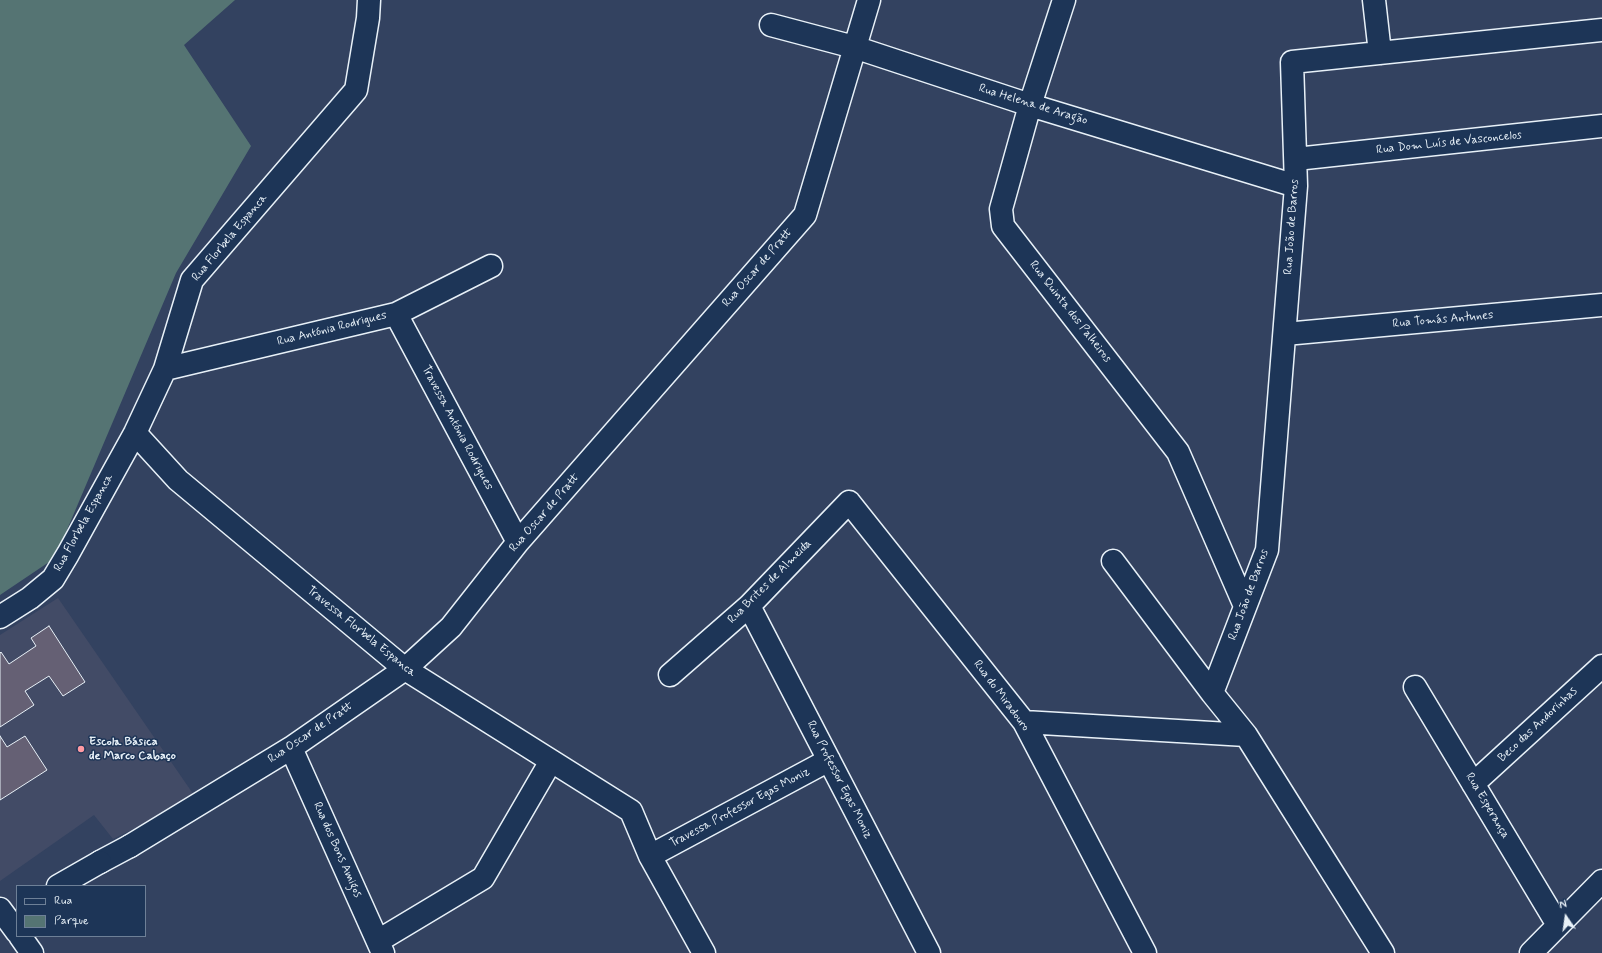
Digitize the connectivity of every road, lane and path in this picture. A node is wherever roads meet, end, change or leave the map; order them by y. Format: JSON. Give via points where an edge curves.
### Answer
{"nodes":[{"id":1,"x":369,"y":0,"type":"edge"},
{"id":2,"x":869,"y":0,"type":"edge"},
{"id":3,"x":1064,"y":0,"type":"edge"},
{"id":4,"x":1374,"y":0,"type":"edge"},
{"id":5,"x":771,"y":25,"type":"dead end"},
{"id":6,"x":1602,"y":30,"type":"edge"},
{"id":7,"x":854,"y":47,"type":"junction"},
{"id":8,"x":1380,"y":53,"type":"junction"},
{"id":9,"x":1030,"y":105,"type":"junction"},
{"id":10,"x":1602,"y":126,"type":"edge"},
{"id":11,"x":1296,"y":159,"type":"junction"},
{"id":12,"x":1296,"y":186,"type":"junction"},
{"id":13,"x":491,"y":266,"type":"dead end"},
{"id":14,"x":1602,"y":306,"type":"edge"},
{"id":15,"x":396,"y":314,"type":"junction"},
{"id":16,"x":1285,"y":334,"type":"junction"},
{"id":17,"x":165,"y":369,"type":"junction"},
{"id":18,"x":135,"y":433,"type":"junction"},
{"id":19,"x":849,"y":502,"type":"joint"},
{"id":20,"x":518,"y":542,"type":"junction"},
{"id":21,"x":1113,"y":561,"type":"dead end"},
{"id":22,"x":749,"y":606,"type":"junction"},
{"id":23,"x":1245,"y":606,"type":"junction"},
{"id":24,"x":0,"y":617,"type":"edge"},
{"id":25,"x":1602,"y":666,"type":"edge"},
{"id":26,"x":404,"y":669,"type":"junction"},
{"id":27,"x":670,"y":675,"type":"dead end"},
{"id":28,"x":1415,"y":687,"type":"dead end"},
{"id":29,"x":1212,"y":693,"type":"junction"},
{"id":30,"x":1024,"y":722,"type":"junction"},
{"id":31,"x":1246,"y":735,"type":"junction"},
{"id":32,"x":291,"y":748,"type":"junction"},
{"id":33,"x":829,"y":760,"type":"junction"},
{"id":34,"x":551,"y":761,"type":"junction"},
{"id":35,"x":1474,"y":784,"type":"junction"},
{"id":36,"x":650,"y":856,"type":"junction"},
{"id":37,"x":1602,"y":881,"type":"edge"},
{"id":38,"x":60,"y":885,"type":"edge"},
{"id":39,"x":1558,"y":925,"type":"junction"},
{"id":40,"x":21,"y":937,"type":"edge"},
{"id":41,"x":380,"y":947,"type":"edge"},
{"id":42,"x":32,"y":953,"type":"edge"},
{"id":43,"x":704,"y":953,"type":"edge"},
{"id":44,"x":929,"y":953,"type":"edge"},
{"id":45,"x":1145,"y":953,"type":"edge"},
{"id":46,"x":1383,"y":953,"type":"edge"},
{"id":47,"x":1531,"y":953,"type":"edge"}],
"edges":[{"from":1,"to":17,"type":"street","name":"Rua Florbela Espanca","via":[[356,90],[192,280]]},
{"from":2,"to":7,"type":"street","name":"Rua Oscar de Pratt"},
{"from":3,"to":9,"type":"street","name":"Rua Quinta dos Palheiros"},
{"from":4,"to":8,"type":"street"},
{"from":5,"to":7,"type":"street","name":"Rua Helena de Aragão"},
{"from":6,"to":8,"type":"street","name":"Rua João de Barros"},
{"from":7,"to":9,"type":"street","name":"Rua Helena de Aragão"},
{"from":7,"to":20,"type":"street","name":"Rua Oscar de Pratt","via":[[805,215]]},
{"from":8,"to":11,"type":"street","name":"Rua João de Barros","via":[[1292,62]]},
{"from":9,"to":12,"type":"street","name":"Rua Helena de Aragão"},
{"from":9,"to":23,"type":"street","name":"Rua Quinta dos Palheiros","via":[[1000,210],[1003,226],[1178,452]]},
{"from":10,"to":11,"type":"street","name":"Rua Dom Luís de Vasconcelos"},
{"from":11,"to":12,"type":"street","name":"Rua João de Barros"},
{"from":12,"to":16,"type":"street","name":"Rua João de Barros"},
{"from":13,"to":15,"type":"street","name":"Rua Antónia Rodrigues"},
{"from":14,"to":16,"type":"street","name":"Rua Tomás Antunes"},
{"from":15,"to":17,"type":"street","name":"Rua Antónia Rodrigues"},
{"from":15,"to":20,"type":"street","name":"Travessa Antónia Rodrigues"},
{"from":16,"to":23,"type":"street","name":"Rua João de Barros","via":[[1267,550]]},
{"from":17,"to":18,"type":"street","name":"Rua Florbela Espanca"},
{"from":18,"to":24,"type":"street","name":"Rua Florbela Espanca","via":[[54,578],[30,598]]},
{"from":18,"to":26,"type":"street","name":"Travessa Florbela Espanca","via":[[178,480]]},
{"from":19,"to":22,"type":"street","name":"Rua Brites de Almeida"},
{"from":19,"to":30,"type":"street","name":"Rua do Miradouro"},
{"from":20,"to":26,"type":"street","name":"Rua Oscar de Pratt","via":[[451,627]]},
{"from":21,"to":29,"type":"street"},
{"from":22,"to":27,"type":"street","name":"Rua Brites de Almeida"},
{"from":22,"to":33,"type":"street","name":"Rua Professor Egas Moniz"},
{"from":23,"to":29,"type":"street","name":"Rua João de Barros"},
{"from":25,"to":35,"type":"street","name":"Beco das Andorinhas"},
{"from":26,"to":32,"type":"street","name":"Rua Oscar de Pratt"},
{"from":26,"to":34,"type":"street","name":"Travessa Florbela Espanca"},
{"from":28,"to":35,"type":"street","name":"Rua Esperança"},
{"from":29,"to":31,"type":"street"},
{"from":30,"to":31,"type":"street"},
{"from":30,"to":45,"type":"street","name":"Rua do Miradouro"},
{"from":31,"to":46,"type":"street"},
{"from":32,"to":38,"type":"street","name":"Rua Oscar de Pratt","via":[[130,846]]},
{"from":32,"to":41,"type":"street","name":"Rua dos Bons Amigos"},
{"from":33,"to":36,"type":"street","name":"Travessa Professor Egas Moniz"},
{"from":33,"to":44,"type":"street","name":"Rua Professor Egas Moniz"},
{"from":34,"to":36,"type":"street","name":"Travessa Florbela Espanca","via":[[631,811]]},
{"from":34,"to":41,"type":"street","via":[[483,878]]},
{"from":35,"to":39,"type":"street","name":"Rua Esperança"},
{"from":36,"to":43,"type":"street","name":"Travessa Florbela Espanca"},
{"from":37,"to":39,"type":"street"},
{"from":39,"to":47,"type":"street"},
{"from":40,"to":42,"type":"street"}]}
